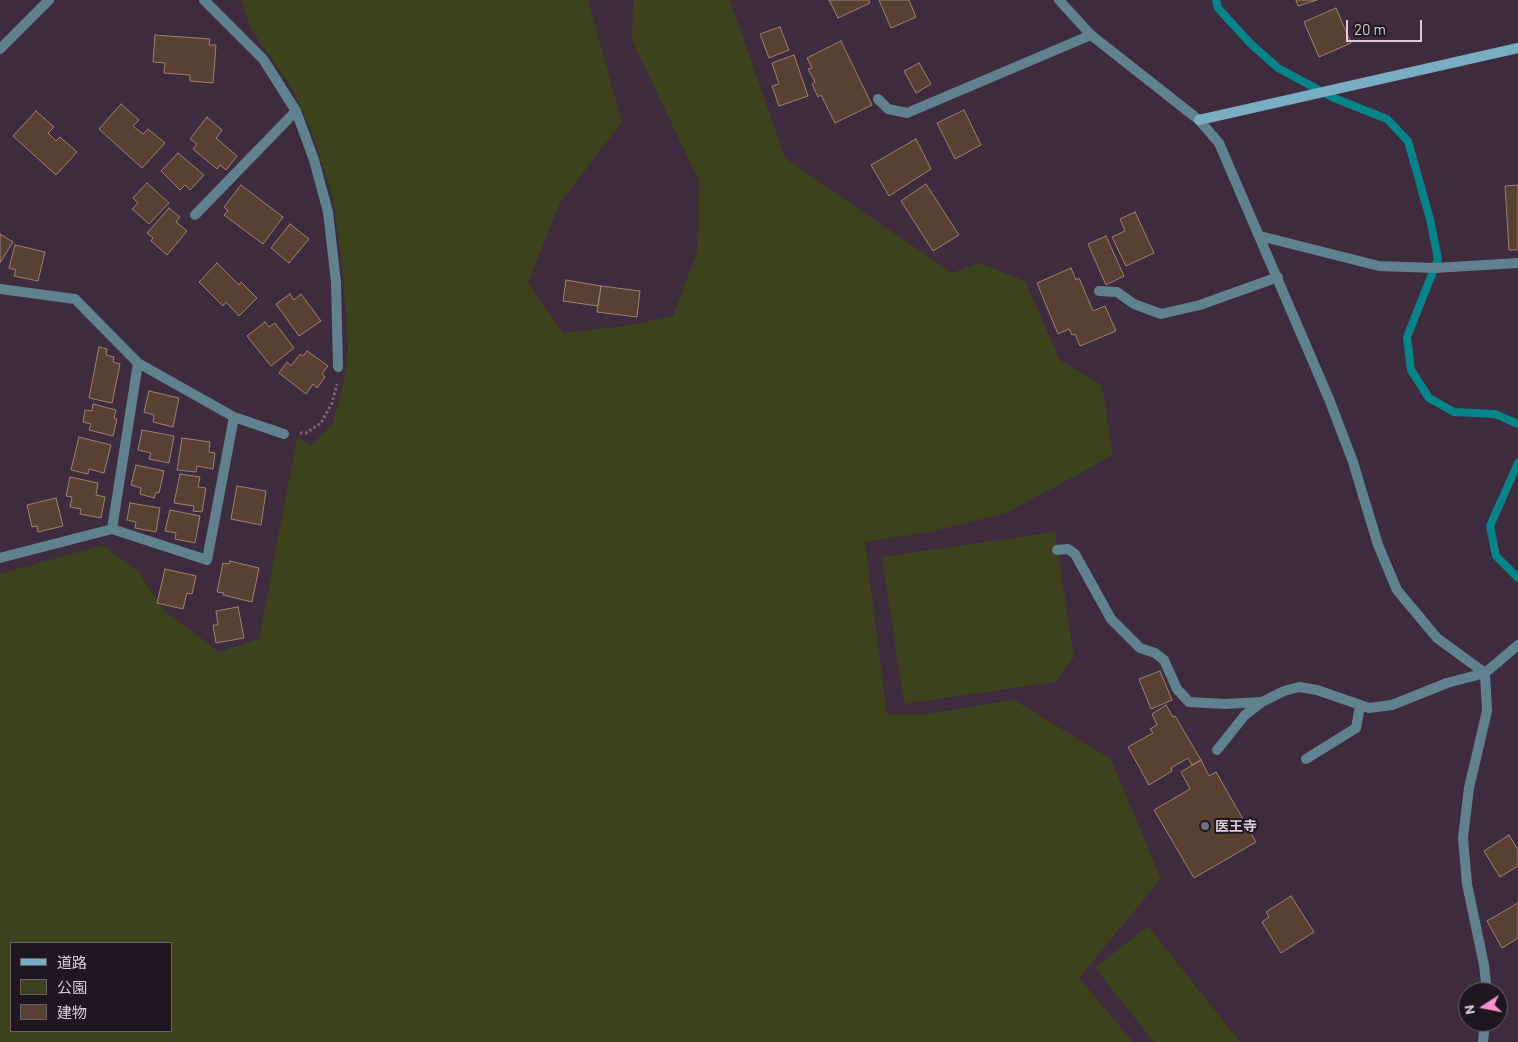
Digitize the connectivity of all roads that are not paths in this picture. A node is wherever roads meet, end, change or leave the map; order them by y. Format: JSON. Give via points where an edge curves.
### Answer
{"nodes":[{"id":1,"x":49,"y":0,"type":"edge"},
{"id":2,"x":204,"y":0,"type":"edge"},
{"id":3,"x":1059,"y":0,"type":"edge"},
{"id":4,"x":1091,"y":35,"type":"junction"},
{"id":5,"x":1518,"y":48,"type":"edge"},
{"id":6,"x":0,"y":49,"type":"edge"},
{"id":7,"x":878,"y":99,"type":"dead end"},
{"id":8,"x":296,"y":111,"type":"junction"},
{"id":9,"x":1198,"y":120,"type":"junction"},
{"id":10,"x":195,"y":216,"type":"dead end"},
{"id":11,"x":1260,"y":236,"type":"junction"},
{"id":12,"x":1518,"y":263,"type":"edge"},
{"id":13,"x":1278,"y":277,"type":"junction"},
{"id":14,"x":0,"y":289,"type":"edge"},
{"id":15,"x":1099,"y":291,"type":"dead end"},
{"id":16,"x":138,"y":363,"type":"junction"},
{"id":17,"x":338,"y":366,"type":"road end"},
{"id":18,"x":234,"y":417,"type":"junction"},
{"id":19,"x":284,"y":434,"type":"road end"},
{"id":20,"x":112,"y":529,"type":"junction"},
{"id":21,"x":1058,"y":550,"type":"dead end"},
{"id":22,"x":0,"y":558,"type":"edge"},
{"id":23,"x":1518,"y":645,"type":"edge"},
{"id":24,"x":1485,"y":674,"type":"junction"},
{"id":25,"x":1262,"y":702,"type":"junction"},
{"id":26,"x":1360,"y":706,"type":"junction"},
{"id":27,"x":1217,"y":750,"type":"dead end"},
{"id":28,"x":1306,"y":759,"type":"dead end"},
{"id":29,"x":1486,"y":982,"type":"edge"}],
"edges":[{"from":1,"to":6,"type":"street"},
{"from":2,"to":8,"type":"street","via":[[263,59]]},
{"from":3,"to":4,"type":"street"},
{"from":4,"to":7,"type":"street","via":[[907,113],[888,109]]},
{"from":4,"to":9,"type":"street"},
{"from":5,"to":9,"type":"street"},
{"from":8,"to":10,"type":"street"},
{"from":8,"to":17,"type":"street","via":[[328,212],[336,282]]},
{"from":9,"to":11,"type":"street","via":[[1219,143]]},
{"from":11,"to":12,"type":"street","via":[[1379,266],[1435,268]]},
{"from":11,"to":13,"type":"street"},
{"from":13,"to":15,"type":"street","via":[[1200,305],[1162,314],[1134,304],[1117,292]]},
{"from":13,"to":24,"type":"street","via":[[1353,462],[1378,545],[1396,590],[1437,638]]},
{"from":14,"to":16,"type":"street","via":[[75,299]]},
{"from":16,"to":18,"type":"street"},
{"from":16,"to":20,"type":"street"},
{"from":18,"to":19,"type":"street"},
{"from":18,"to":20,"type":"street","via":[[207,560]]},
{"from":20,"to":22,"type":"street"},
{"from":21,"to":25,"type":"street","via":[[1068,549],[1075,554],[1111,619],[1140,648],[1164,660],[1178,689],[1189,702]]},
{"from":23,"to":24,"type":"street"},
{"from":24,"to":26,"type":"street","via":[[1447,683],[1392,705]]},
{"from":24,"to":29,"type":"street","via":[[1487,711],[1469,788],[1463,838],[1467,884]]},
{"from":25,"to":26,"type":"street","via":[[1299,687]]},
{"from":25,"to":27,"type":"street","via":[[1245,715]]},
{"from":26,"to":28,"type":"street","via":[[1356,728]]}]}
